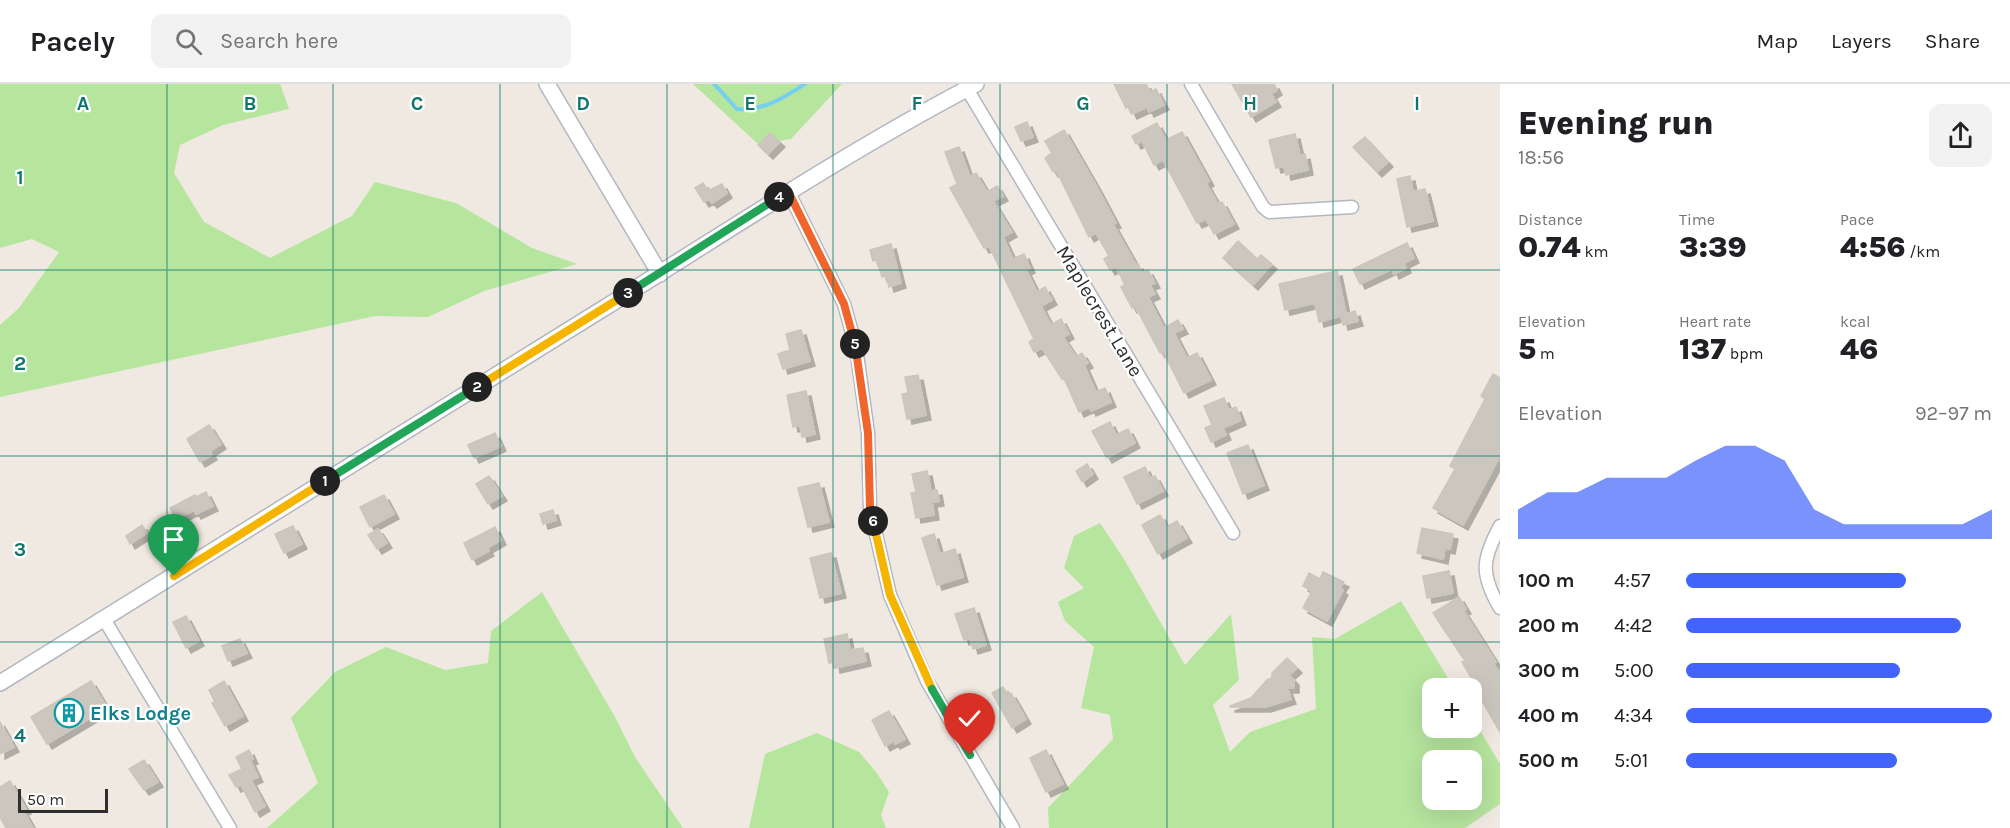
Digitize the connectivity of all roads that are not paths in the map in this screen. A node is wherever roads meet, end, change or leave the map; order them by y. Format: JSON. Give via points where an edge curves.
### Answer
{"nodes":[{"id":1,"x":547,"y":84,"type":"edge"},
{"id":2,"x":1191,"y":84,"type":"edge"},
{"id":3,"x":972,"y":86,"type":"edge"},
{"id":4,"x":788,"y":191,"type":"junction"},
{"id":5,"x":1352,"y":207,"type":"dead end"},
{"id":6,"x":660,"y":274,"type":"junction"},
{"id":7,"x":1500,"y":526,"type":"edge"},
{"id":8,"x":1233,"y":533,"type":"dead end"},
{"id":9,"x":1500,"y":608,"type":"edge"},
{"id":10,"x":104,"y":619,"type":"junction"},
{"id":11,"x":0,"y":683,"type":"edge"},
{"id":12,"x":230,"y":828,"type":"edge"},
{"id":13,"x":1013,"y":828,"type":"edge"}],
"edges":[{"from":1,"to":6,"type":"street"},
{"from":2,"to":5,"type":"street","via":[[1269,212]]},
{"from":3,"to":4,"type":"street"},
{"from":3,"to":8,"type":"street","name":"Maplecrest Lane"},
{"from":4,"to":6,"type":"street"},
{"from":4,"to":13,"type":"street","via":[[844,304],[856,347],[868,433],[870,508],[890,595],[927,681]]},
{"from":6,"to":10,"type":"street"},
{"from":7,"to":9,"type":"street","via":[[1485,563],[1489,588]]},
{"from":10,"to":11,"type":"street"},
{"from":10,"to":12,"type":"street"}]}
